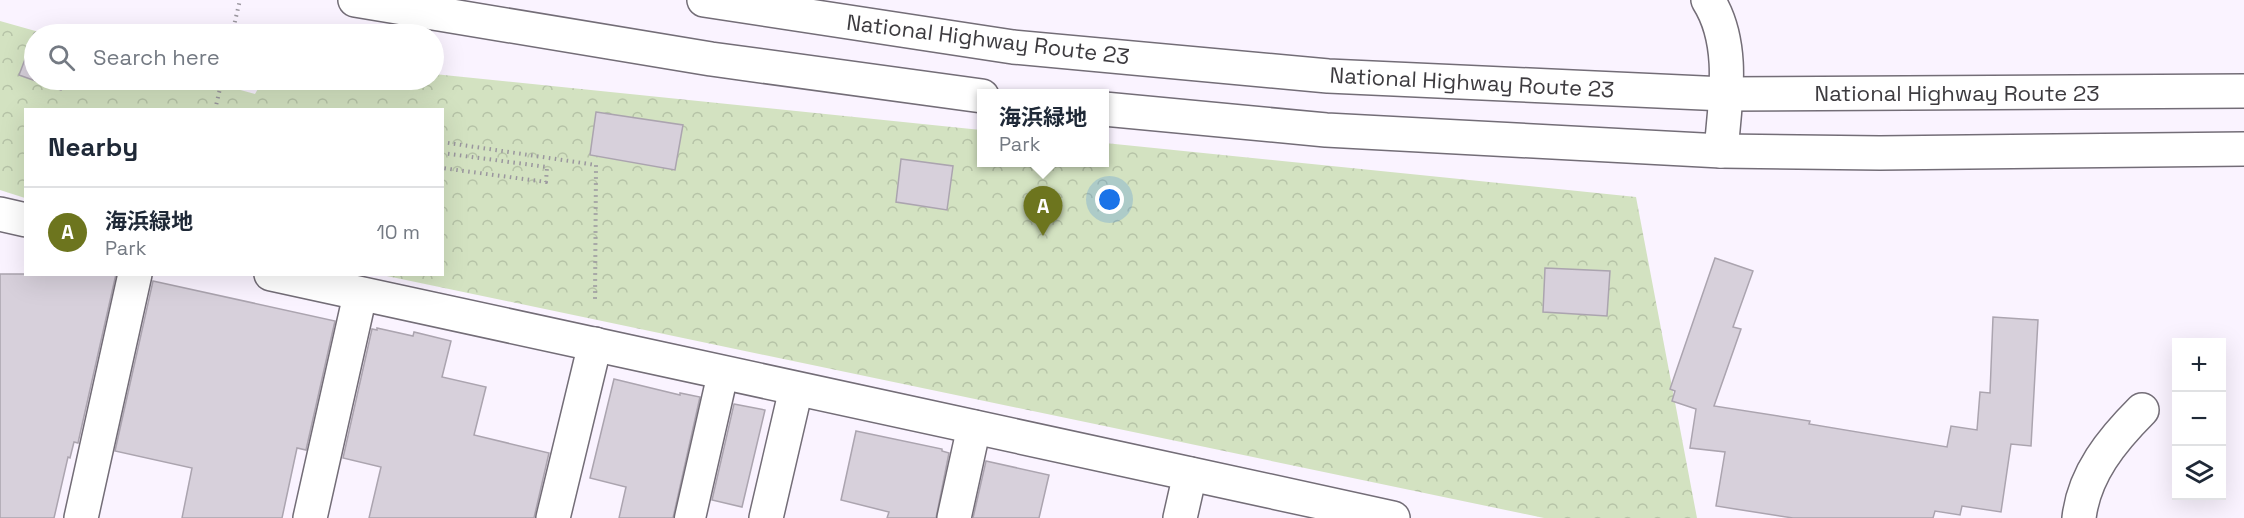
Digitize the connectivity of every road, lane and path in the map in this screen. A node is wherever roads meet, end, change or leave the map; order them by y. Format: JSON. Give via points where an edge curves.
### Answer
{"nodes":[{"id":1,"x":240,"y":0,"type":"edge"},
{"id":2,"x":355,"y":0,"type":"edge"},
{"id":3,"x":704,"y":0,"type":"edge"},
{"id":4,"x":1708,"y":0,"type":"edge"},
{"id":5,"x":234,"y":24,"type":"edge"},
{"id":6,"x":220,"y":90,"type":"edge"},
{"id":7,"x":2244,"y":91,"type":"edge"},
{"id":8,"x":1725,"y":94,"type":"junction"},
{"id":9,"x":977,"y":95,"type":"edge"},
{"id":10,"x":215,"y":108,"type":"edge"},
{"id":11,"x":1109,"y":109,"type":"edge"},
{"id":12,"x":444,"y":142,"type":"edge"},
{"id":13,"x":2244,"y":149,"type":"edge"},
{"id":14,"x":1720,"y":151,"type":"junction"},
{"id":15,"x":444,"y":153,"type":"edge"},
{"id":16,"x":444,"y":168,"type":"edge"},
{"id":17,"x":0,"y":214,"type":"edge"},
{"id":18,"x":24,"y":219,"type":"edge"},
{"id":19,"x":135,"y":276,"type":"edge"},
{"id":20,"x":279,"y":276,"type":"edge"},
{"id":21,"x":360,"y":295,"type":"junction"},
{"id":22,"x":595,"y":344,"type":"junction"},
{"id":23,"x":723,"y":373,"type":"junction"},
{"id":24,"x":796,"y":389,"type":"junction"},
{"id":25,"x":2142,"y":410,"type":"dead end"},
{"id":26,"x":974,"y":427,"type":"junction"},
{"id":27,"x":1190,"y":474,"type":"junction"},
{"id":28,"x":81,"y":518,"type":"edge"},
{"id":29,"x":310,"y":518,"type":"edge"},
{"id":30,"x":553,"y":518,"type":"edge"},
{"id":31,"x":690,"y":518,"type":"edge"},
{"id":32,"x":766,"y":518,"type":"edge"},
{"id":33,"x":954,"y":518,"type":"edge"},
{"id":34,"x":1180,"y":518,"type":"edge"},
{"id":35,"x":1389,"y":518,"type":"edge"},
{"id":36,"x":2079,"y":518,"type":"edge"}],
"edges":[{"from":1,"to":5,"type":"path"},
{"from":2,"to":9,"type":"main road","via":[[711,59]]},
{"from":3,"to":8,"type":"main road","name":"National Highway Route 23","via":[[1013,47],[1340,76]]},
{"from":4,"to":8,"type":"main road","via":[[1725,40]]},
{"from":6,"to":10,"type":"path"},
{"from":7,"to":8,"type":"main road","name":"National Highway Route 23"},
{"from":8,"to":14,"type":"main road"},
{"from":11,"to":14,"type":"main road","via":[[1326,130]]},
{"from":12,"to":22,"type":"path","via":[[596,165]]},
{"from":13,"to":14,"type":"main road"},
{"from":15,"to":16,"type":"path","via":[[547,167],[546,182]]},
{"from":17,"to":18,"type":"main road"},
{"from":19,"to":28,"type":"main road"},
{"from":20,"to":21,"type":"main road"},
{"from":21,"to":22,"type":"main road"},
{"from":21,"to":29,"type":"main road"},
{"from":22,"to":23,"type":"main road"},
{"from":22,"to":30,"type":"main road"},
{"from":23,"to":24,"type":"main road"},
{"from":23,"to":31,"type":"lane"},
{"from":24,"to":26,"type":"main road"},
{"from":24,"to":32,"type":"main road"},
{"from":25,"to":36,"type":"main road","via":[[2102,456],[2087,484]]},
{"from":26,"to":27,"type":"main road"},
{"from":26,"to":33,"type":"main road"},
{"from":27,"to":34,"type":"main road"},
{"from":27,"to":35,"type":"main road"}]}
